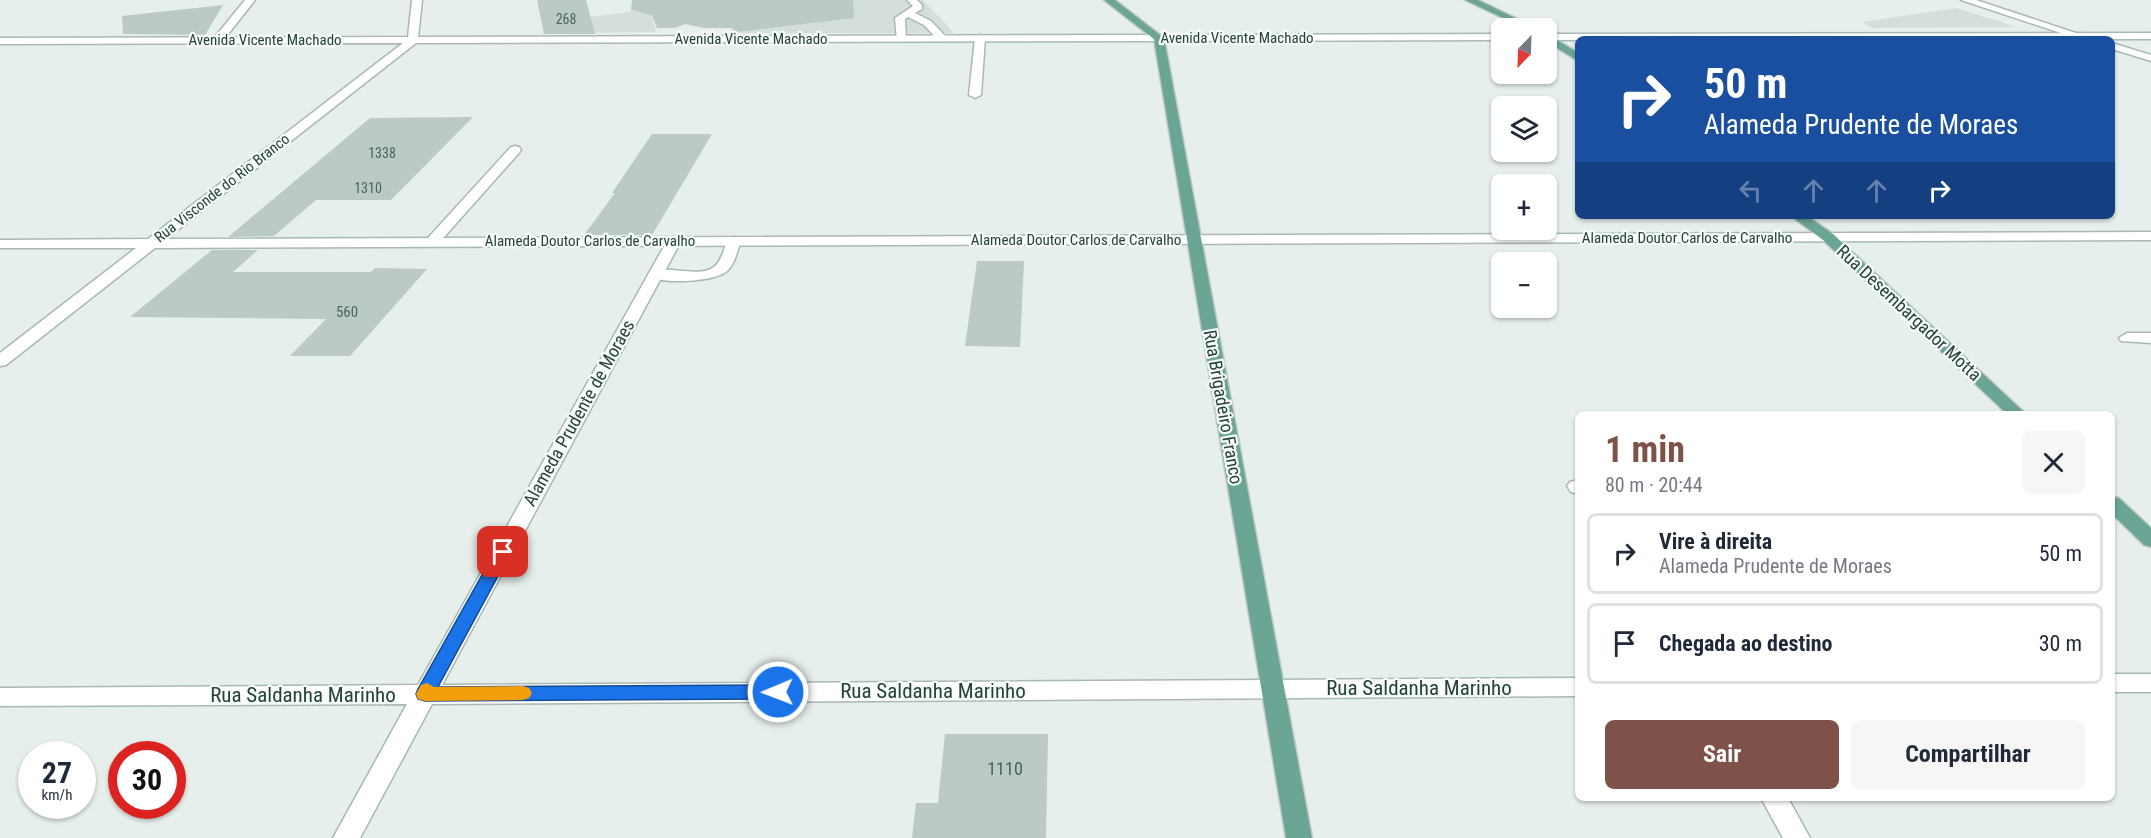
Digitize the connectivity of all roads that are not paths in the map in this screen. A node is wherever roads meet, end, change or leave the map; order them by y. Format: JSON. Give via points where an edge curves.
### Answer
{"nodes":[{"id":1,"x":250,"y":0,"type":"edge"},
{"id":2,"x":417,"y":0,"type":"edge"},
{"id":3,"x":912,"y":0,"type":"edge"},
{"id":4,"x":1109,"y":0,"type":"edge"},
{"id":5,"x":1470,"y":0,"type":"edge"},
{"id":6,"x":1966,"y":0,"type":"edge"},
{"id":7,"x":908,"y":14,"type":"junction"},
{"id":8,"x":1509,"y":18,"type":"edge"},
{"id":9,"x":2081,"y":36,"type":"edge"},
{"id":10,"x":2151,"y":36,"type":"edge"},
{"id":11,"x":1491,"y":37,"type":"edge"},
{"id":12,"x":1557,"y":37,"type":"edge"},
{"id":13,"x":1575,"y":37,"type":"edge"},
{"id":14,"x":2115,"y":37,"type":"edge"},
{"id":15,"x":980,"y":38,"type":"junction"},
{"id":16,"x":1159,"y":38,"type":"junction"},
{"id":17,"x":901,"y":39,"type":"junction"},
{"id":18,"x":943,"y":39,"type":"junction"},
{"id":19,"x":218,"y":40,"type":"junction"},
{"id":20,"x":413,"y":40,"type":"junction"},
{"id":21,"x":0,"y":41,"type":"edge"},
{"id":22,"x":1557,"y":44,"type":"edge"},
{"id":23,"x":2115,"y":47,"type":"edge"},
{"id":24,"x":1575,"y":56,"type":"edge"},
{"id":25,"x":2151,"y":58,"type":"edge"},
{"id":26,"x":975,"y":95,"type":"dead end"},
{"id":27,"x":515,"y":150,"type":"dead end"},
{"id":28,"x":1802,"y":219,"type":"edge"},
{"id":29,"x":2151,"y":236,"type":"edge"},
{"id":30,"x":1828,"y":237,"type":"junction"},
{"id":31,"x":1194,"y":240,"type":"junction"},
{"id":32,"x":674,"y":241,"type":"junction"},
{"id":33,"x":734,"y":241,"type":"junction"},
{"id":34,"x":432,"y":242,"type":"junction"},
{"id":35,"x":151,"y":243,"type":"junction"},
{"id":36,"x":0,"y":244,"type":"edge"},
{"id":37,"x":656,"y":275,"type":"junction"},
{"id":38,"x":2127,"y":338,"type":"dead end"},
{"id":39,"x":2151,"y":338,"type":"edge"},
{"id":40,"x":0,"y":361,"type":"edge"},
{"id":41,"x":2014,"y":411,"type":"edge"},
{"id":42,"x":2115,"y":506,"type":"edge"},
{"id":43,"x":2151,"y":540,"type":"edge"},
{"id":44,"x":2115,"y":683,"type":"edge"},
{"id":45,"x":2151,"y":683,"type":"edge"},
{"id":46,"x":1575,"y":687,"type":"edge"},
{"id":47,"x":1273,"y":688,"type":"junction"},
{"id":48,"x":425,"y":694,"type":"junction"},
{"id":49,"x":0,"y":697,"type":"edge"},
{"id":50,"x":1776,"y":801,"type":"edge"},
{"id":51,"x":346,"y":838,"type":"edge"},
{"id":52,"x":1299,"y":838,"type":"edge"},
{"id":53,"x":1797,"y":838,"type":"edge"}],
"edges":[{"from":1,"to":19,"type":"street"},
{"from":2,"to":20,"type":"street"},
{"from":3,"to":7,"type":"street","via":[[919,7]]},
{"from":4,"to":16,"type":"main road"},
{"from":5,"to":8,"type":"main road"},
{"from":6,"to":9,"type":"street"},
{"from":7,"to":17,"type":"street","via":[[900,18]]},
{"from":7,"to":18,"type":"street","via":[[928,22]]},
{"from":10,"to":14,"type":"street"},
{"from":11,"to":16,"type":"street","name":"Avenida Vicente Machado"},
{"from":12,"to":13,"type":"street"},
{"from":15,"to":16,"type":"street","name":"Avenida Vicente Machado"},
{"from":15,"to":18,"type":"street","name":"Avenida Vicente Machado"},
{"from":15,"to":26,"type":"street"},
{"from":16,"to":31,"type":"main road","name":"Rua Brigadeiro Franco"},
{"from":17,"to":18,"type":"street","name":"Avenida Vicente Machado"},
{"from":17,"to":20,"type":"street","name":"Avenida Vicente Machado"},
{"from":19,"to":20,"type":"street","name":"Avenida Vicente Machado"},
{"from":19,"to":21,"type":"street","name":"Avenida Vicente Machado"},
{"from":20,"to":35,"type":"street","name":"Rua Visconde do Rio Branco"},
{"from":22,"to":24,"type":"main road"},
{"from":23,"to":25,"type":"street"},
{"from":27,"to":34,"type":"street"},
{"from":28,"to":30,"type":"main road","name":"Rua Desembargador Motta"},
{"from":29,"to":30,"type":"street","name":"Alameda Doutor Carlos de Carvalho"},
{"from":30,"to":31,"type":"street","name":"Alameda Doutor Carlos de Carvalho"},
{"from":30,"to":41,"type":"main road","name":"Rua Desembargador Motta"},
{"from":31,"to":33,"type":"street","name":"Alameda Doutor Carlos de Carvalho"},
{"from":31,"to":47,"type":"main road","name":"Rua Brigadeiro Franco"},
{"from":32,"to":33,"type":"street","name":"Alameda Doutor Carlos de Carvalho"},
{"from":32,"to":34,"type":"street","name":"Alameda Doutor Carlos de Carvalho"},
{"from":32,"to":37,"type":"street","name":"Alameda Prudente de Moraes"},
{"from":33,"to":37,"type":"street","via":[[722,268],[712,273]]},
{"from":34,"to":35,"type":"street","name":"Alameda Doutor Carlos de Carvalho"},
{"from":35,"to":36,"type":"street","name":"Alameda Doutor Carlos de Carvalho"},
{"from":35,"to":40,"type":"street","name":"Rua Visconde do Rio Branco"},
{"from":37,"to":48,"type":"street","name":"Alameda Prudente de Moraes"},
{"from":38,"to":39,"type":"street"},
{"from":42,"to":43,"type":"main road"},
{"from":44,"to":45,"type":"street"},
{"from":46,"to":47,"type":"street","name":"Rua Saldanha Marinho"},
{"from":47,"to":48,"type":"street","name":"Rua Saldanha Marinho"},
{"from":47,"to":52,"type":"main road","name":"Rua Brigadeiro Franco"},
{"from":48,"to":49,"type":"street","name":"Rua Saldanha Marinho"},
{"from":48,"to":51,"type":"street","name":"Alameda Prudente de Moraes"},
{"from":50,"to":53,"type":"street"}]}
